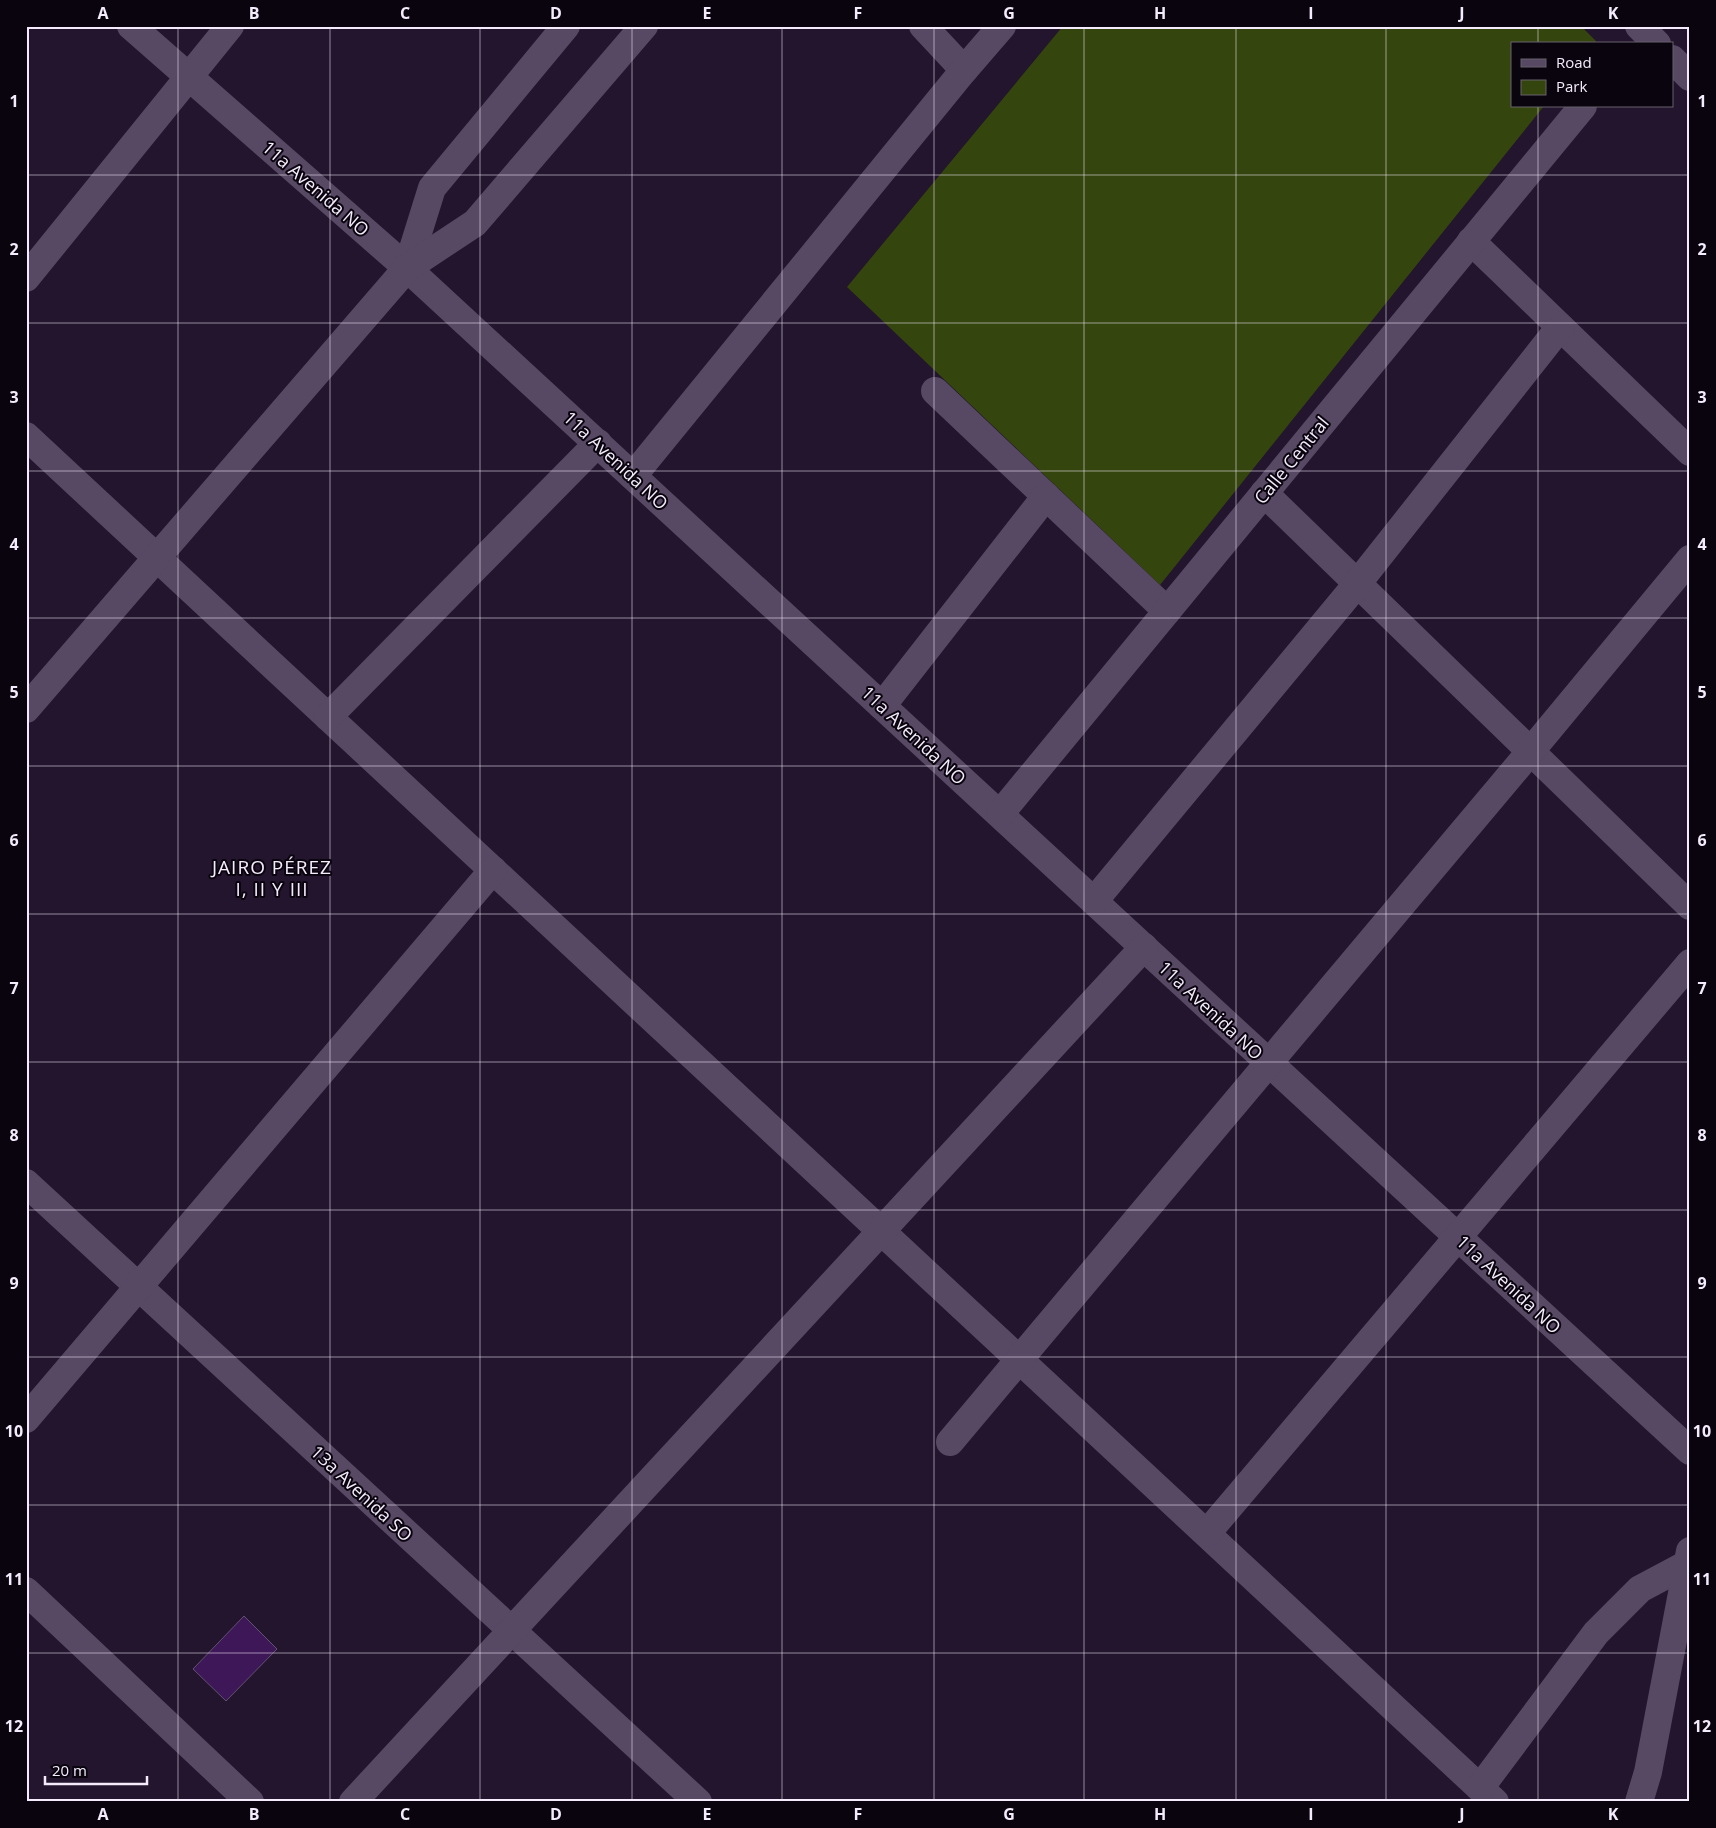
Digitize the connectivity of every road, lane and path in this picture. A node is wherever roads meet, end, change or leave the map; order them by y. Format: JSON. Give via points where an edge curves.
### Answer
{"nodes":[{"id":1,"x":131,"y":26,"type":"edge"},
{"id":2,"x":230,"y":26,"type":"edge"},
{"id":3,"x":566,"y":26,"type":"edge"},
{"id":4,"x":644,"y":26,"type":"edge"},
{"id":5,"x":923,"y":26,"type":"edge"},
{"id":6,"x":1002,"y":26,"type":"edge"},
{"id":7,"x":1674,"y":62,"type":"edge"},
{"id":8,"x":964,"y":70,"type":"junction"},
{"id":9,"x":188,"y":76,"type":"junction"},
{"id":10,"x":1690,"y":77,"type":"edge"},
{"id":11,"x":1581,"y":108,"type":"edge"},
{"id":12,"x":1471,"y":241,"type":"junction"},
{"id":13,"x":407,"y":268,"type":"junction"},
{"id":14,"x":26,"y":278,"type":"edge"},
{"id":15,"x":1560,"y":326,"type":"junction"},
{"id":16,"x":935,"y":391,"type":"dead end"},
{"id":17,"x":26,"y":436,"type":"edge"},
{"id":18,"x":598,"y":443,"type":"junction"},
{"id":19,"x":1690,"y":452,"type":"edge"},
{"id":20,"x":633,"y":476,"type":"junction"},
{"id":21,"x":1264,"y":492,"type":"junction"},
{"id":22,"x":1046,"y":496,"type":"junction"},
{"id":23,"x":157,"y":557,"type":"junction"},
{"id":24,"x":1690,"y":559,"type":"edge"},
{"id":25,"x":1357,"y":584,"type":"junction"},
{"id":26,"x":1167,"y":611,"type":"junction"},
{"id":27,"x":882,"y":706,"type":"junction"},
{"id":28,"x":26,"y":709,"type":"edge"},
{"id":29,"x":328,"y":717,"type":"junction"},
{"id":30,"x":1530,"y":752,"type":"junction"},
{"id":31,"x":1000,"y":814,"type":"junction"},
{"id":32,"x":493,"y":870,"type":"junction"},
{"id":33,"x":1094,"y":901,"type":"junction"},
{"id":34,"x":1690,"y":906,"type":"edge"},
{"id":35,"x":1144,"y":947,"type":"junction"},
{"id":36,"x":1690,"y":962,"type":"edge"},
{"id":37,"x":1268,"y":1062,"type":"junction"},
{"id":38,"x":26,"y":1183,"type":"edge"},
{"id":39,"x":881,"y":1231,"type":"junction"},
{"id":40,"x":1458,"y":1237,"type":"junction"},
{"id":41,"x":139,"y":1287,"type":"junction"},
{"id":42,"x":1019,"y":1359,"type":"junction"},
{"id":43,"x":26,"y":1419,"type":"edge"},
{"id":44,"x":950,"y":1442,"type":"dead end"},
{"id":45,"x":1690,"y":1451,"type":"edge"},
{"id":46,"x":1207,"y":1533,"type":"junction"},
{"id":47,"x":1688,"y":1558,"type":"edge"},
{"id":48,"x":26,"y":1591,"type":"edge"},
{"id":49,"x":511,"y":1630,"type":"junction"},
{"id":50,"x":1487,"y":1795,"type":"edge"},
{"id":51,"x":250,"y":1802,"type":"edge"},
{"id":52,"x":353,"y":1802,"type":"edge"},
{"id":53,"x":698,"y":1802,"type":"edge"},
{"id":54,"x":1639,"y":1802,"type":"edge"}],
"edges":[{"from":1,"to":9,"type":"street","name":"11a Avenida NO"},
{"from":2,"to":9,"type":"street"},
{"from":3,"to":13,"type":"street","via":[[432,188]]},
{"from":4,"to":13,"type":"street","via":[[475,223]]},
{"from":5,"to":8,"type":"street"},
{"from":6,"to":8,"type":"street"},
{"from":7,"to":10,"type":"street"},
{"from":8,"to":20,"type":"street"},
{"from":9,"to":13,"type":"street","name":"11a Avenida NO"},
{"from":9,"to":14,"type":"street"},
{"from":11,"to":12,"type":"street","name":"Calle Central"},
{"from":12,"to":15,"type":"street"},
{"from":12,"to":21,"type":"street","name":"Calle Central"},
{"from":13,"to":18,"type":"street","name":"11a Avenida NO"},
{"from":13,"to":23,"type":"street"},
{"from":15,"to":19,"type":"street"},
{"from":15,"to":25,"type":"street"},
{"from":16,"to":22,"type":"street"},
{"from":17,"to":23,"type":"street"},
{"from":18,"to":20,"type":"street","name":"11a Avenida NO"},
{"from":18,"to":29,"type":"street"},
{"from":20,"to":27,"type":"street","name":"11a Avenida NO"},
{"from":21,"to":25,"type":"street"},
{"from":21,"to":26,"type":"street","name":"Calle Central"},
{"from":22,"to":26,"type":"street"},
{"from":22,"to":27,"type":"street"},
{"from":23,"to":28,"type":"street"},
{"from":23,"to":29,"type":"street"},
{"from":24,"to":30,"type":"street"},
{"from":25,"to":30,"type":"street"},
{"from":25,"to":33,"type":"street"},
{"from":26,"to":31,"type":"street","name":"Calle Central"},
{"from":27,"to":31,"type":"street","name":"11a Avenida NO"},
{"from":29,"to":32,"type":"street"},
{"from":30,"to":34,"type":"street"},
{"from":30,"to":37,"type":"street"},
{"from":31,"to":33,"type":"street","name":"11a Avenida NO"},
{"from":32,"to":39,"type":"street"},
{"from":32,"to":41,"type":"street"},
{"from":33,"to":35,"type":"street","name":"11a Avenida NO"},
{"from":35,"to":37,"type":"street","name":"11a Avenida NO"},
{"from":35,"to":39,"type":"street"},
{"from":36,"to":40,"type":"street"},
{"from":37,"to":40,"type":"street","name":"11a Avenida NO"},
{"from":37,"to":42,"type":"street"},
{"from":38,"to":41,"type":"street","name":"13a Avenida SO"},
{"from":39,"to":42,"type":"street"},
{"from":39,"to":49,"type":"street"},
{"from":40,"to":45,"type":"street","name":"11a Avenida NO"},
{"from":40,"to":46,"type":"street"},
{"from":41,"to":43,"type":"street"},
{"from":41,"to":49,"type":"street","name":"13a Avenida SO"},
{"from":42,"to":44,"type":"street"},
{"from":42,"to":46,"type":"street"},
{"from":46,"to":50,"type":"street"},
{"from":47,"to":50,"type":"street","via":[[1640,1589],[1596,1633]]},
{"from":47,"to":54,"type":"street","via":[[1648,1772]]},
{"from":48,"to":51,"type":"street"},
{"from":49,"to":52,"type":"street"},
{"from":49,"to":53,"type":"street","name":"13a Avenida SO"}]}
